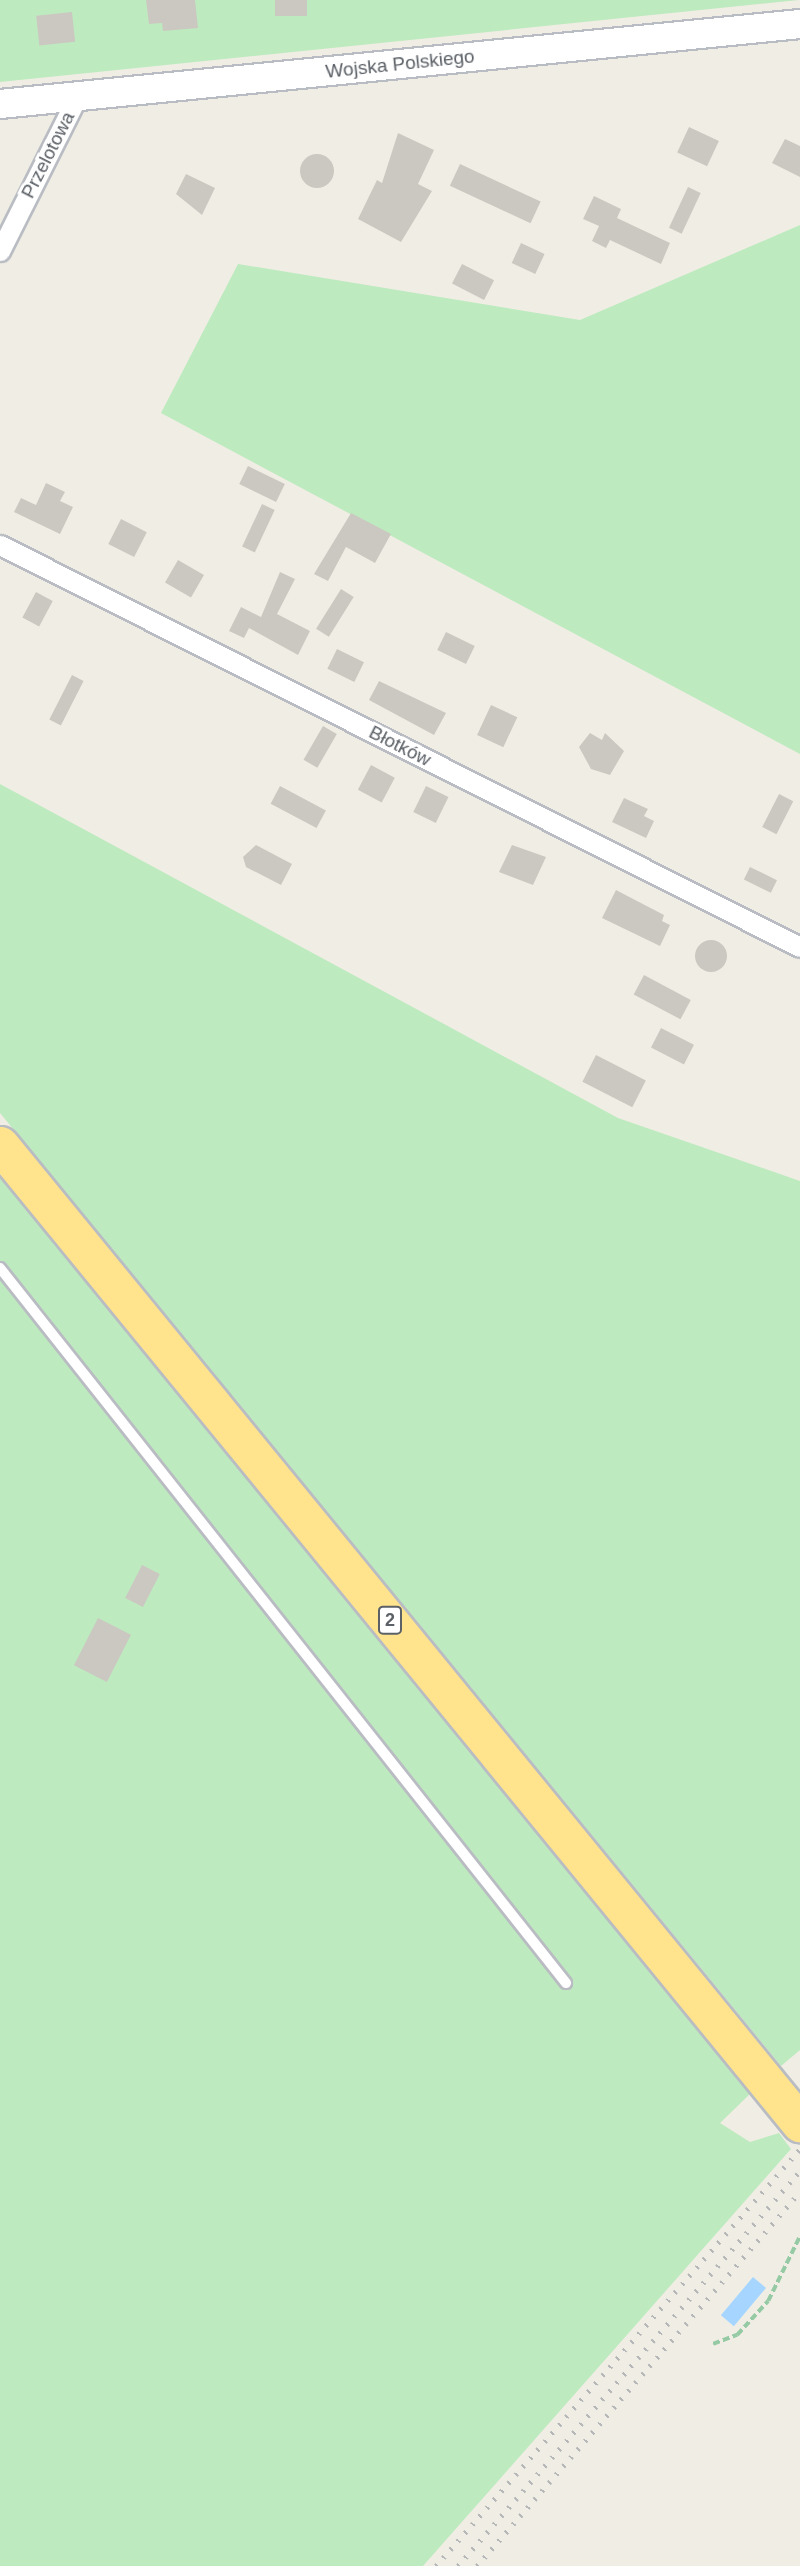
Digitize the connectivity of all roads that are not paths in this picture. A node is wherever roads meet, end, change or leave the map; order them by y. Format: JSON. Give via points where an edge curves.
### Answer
{"nodes":[{"id":1,"x":800,"y":24,"type":"edge"},
{"id":2,"x":77,"y":97,"type":"junction"},
{"id":3,"x":0,"y":104,"type":"edge"},
{"id":4,"x":0,"y":251,"type":"edge"},
{"id":5,"x":0,"y":545,"type":"edge"},
{"id":6,"x":800,"y":947,"type":"edge"},
{"id":7,"x":3,"y":1157,"type":"edge"},
{"id":8,"x":0,"y":1268,"type":"edge"},
{"id":9,"x":566,"y":1983,"type":"dead end"},
{"id":10,"x":789,"y":2109,"type":"edge"}],
"edges":[{"from":1,"to":2,"type":"street","name":"Wojska Polskiego"},
{"from":2,"to":3,"type":"street","name":"Wojska Polskiego"},
{"from":2,"to":4,"type":"street","name":"Przelotowa"},
{"from":5,"to":6,"type":"street","name":"Błotków"},
{"from":7,"to":10,"type":"highway","number":"2"},
{"from":8,"to":9,"type":"lane"}]}
